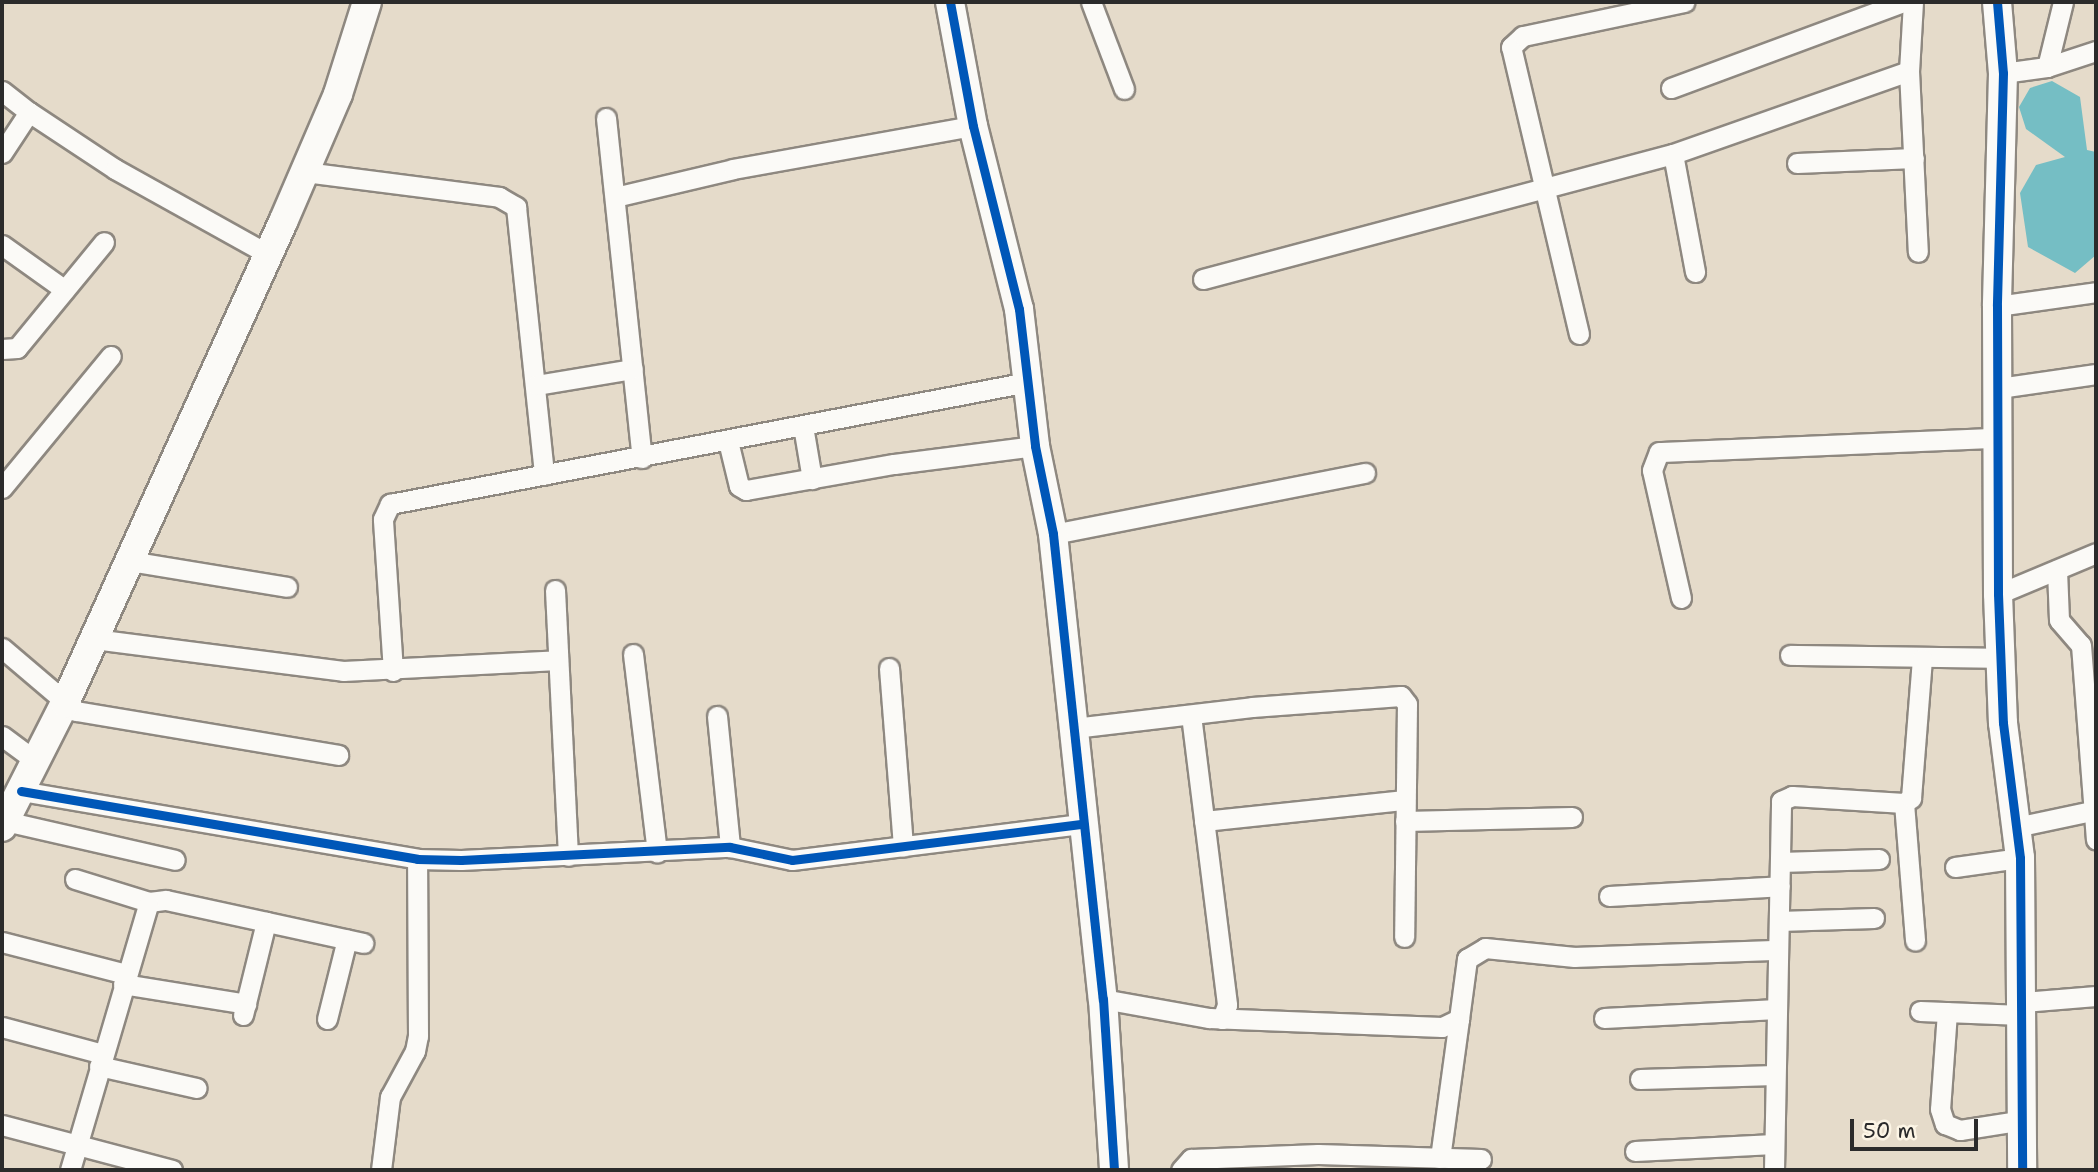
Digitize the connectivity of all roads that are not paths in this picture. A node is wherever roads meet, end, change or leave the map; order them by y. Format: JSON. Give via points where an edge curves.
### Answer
{"nodes":[{"id":1,"x":367,"y":2,"type":"edge"},
{"id":2,"x":950,"y":2,"type":"edge"},
{"id":3,"x":1091,"y":2,"type":"edge"},
{"id":4,"x":1684,"y":2,"type":"edge"},
{"id":5,"x":1904,"y":2,"type":"edge"},
{"id":6,"x":1913,"y":2,"type":"edge"},
{"id":7,"x":1997,"y":2,"type":"edge"},
{"id":8,"x":2063,"y":2,"type":"edge"},
{"id":9,"x":1660,"y":5,"type":"edge"},
{"id":10,"x":2096,"y":51,"type":"edge"},
{"id":11,"x":2047,"y":67,"type":"junction"},
{"id":12,"x":1909,"y":71,"type":"junction"},
{"id":13,"x":2003,"y":73,"type":"junction"},
{"id":14,"x":1671,"y":88,"type":"dead end"},
{"id":15,"x":1124,"y":89,"type":"dead end"},
{"id":16,"x":2,"y":91,"type":"edge"},
{"id":17,"x":29,"y":112,"type":"junction"},
{"id":18,"x":606,"y":118,"type":"dead end"},
{"id":19,"x":973,"y":126,"type":"junction"},
{"id":20,"x":2,"y":153,"type":"edge"},
{"id":21,"x":1673,"y":154,"type":"junction"},
{"id":22,"x":1914,"y":158,"type":"junction"},
{"id":23,"x":1797,"y":163,"type":"dead end"},
{"id":24,"x":305,"y":172,"type":"junction"},
{"id":25,"x":1543,"y":190,"type":"junction"},
{"id":26,"x":615,"y":197,"type":"junction"},
{"id":27,"x":104,"y":242,"type":"dead end"},
{"id":28,"x":2,"y":245,"type":"edge"},
{"id":29,"x":1918,"y":252,"type":"dead end"},
{"id":30,"x":268,"y":254,"type":"junction"},
{"id":31,"x":1695,"y":272,"type":"dead end"},
{"id":32,"x":1203,"y":279,"type":"dead end"},
{"id":33,"x":65,"y":289,"type":"junction"},
{"id":34,"x":2096,"y":292,"type":"edge"},
{"id":35,"x":1997,"y":306,"type":"junction"},
{"id":36,"x":1579,"y":334,"type":"dead end"},
{"id":37,"x":2,"y":349,"type":"edge"},
{"id":38,"x":111,"y":356,"type":"dead end"},
{"id":39,"x":633,"y":369,"type":"junction"},
{"id":40,"x":2096,"y":374,"type":"edge"},
{"id":41,"x":1028,"y":382,"type":"junction"},
{"id":42,"x":536,"y":385,"type":"junction"},
{"id":43,"x":1998,"y":388,"type":"junction"},
{"id":44,"x":803,"y":426,"type":"junction"},
{"id":45,"x":1998,"y":438,"type":"junction"},
{"id":46,"x":728,"y":441,"type":"junction"},
{"id":47,"x":1035,"y":446,"type":"junction"},
{"id":48,"x":642,"y":457,"type":"junction"},
{"id":49,"x":1365,"y":473,"type":"dead end"},
{"id":50,"x":544,"y":475,"type":"junction"},
{"id":51,"x":812,"y":480,"type":"junction"},
{"id":52,"x":2,"y":488,"type":"edge"},
{"id":53,"x":1053,"y":534,"type":"junction"},
{"id":54,"x":2096,"y":553,"type":"edge"},
{"id":55,"x":129,"y":561,"type":"junction"},
{"id":56,"x":2057,"y":570,"type":"junction"},
{"id":57,"x":287,"y":587,"type":"dead end"},
{"id":58,"x":555,"y":590,"type":"dead end"},
{"id":59,"x":1998,"y":594,"type":"junction"},
{"id":60,"x":1681,"y":598,"type":"dead end"},
{"id":61,"x":94,"y":639,"type":"junction"},
{"id":62,"x":2,"y":648,"type":"edge"},
{"id":63,"x":633,"y":654,"type":"dead end"},
{"id":64,"x":1790,"y":655,"type":"dead end"},
{"id":65,"x":1922,"y":658,"type":"junction"},
{"id":66,"x":2001,"y":658,"type":"junction"},
{"id":67,"x":558,"y":660,"type":"junction"},
{"id":68,"x":889,"y":668,"type":"dead end"},
{"id":69,"x":393,"y":671,"type":"junction"},
{"id":70,"x":65,"y":703,"type":"junction"},
{"id":71,"x":1191,"y":715,"type":"junction"},
{"id":72,"x":717,"y":716,"type":"dead end"},
{"id":73,"x":1074,"y":728,"type":"junction"},
{"id":74,"x":2,"y":736,"type":"edge"},
{"id":75,"x":338,"y":755,"type":"dead end"},
{"id":76,"x":37,"y":762,"type":"junction"},
{"id":77,"x":21,"y":791,"type":"junction"},
{"id":78,"x":1405,"y":800,"type":"junction"},
{"id":79,"x":1904,"y":803,"type":"junction"},
{"id":80,"x":2095,"y":810,"type":"edge"},
{"id":81,"x":1572,"y":817,"type":"dead end"},
{"id":82,"x":1204,"y":821,"type":"junction"},
{"id":83,"x":1405,"y":821,"type":"junction"},
{"id":84,"x":3,"y":824,"type":"edge"},
{"id":85,"x":1083,"y":824,"type":"junction"},
{"id":86,"x":2016,"y":827,"type":"junction"},
{"id":87,"x":2096,"y":839,"type":"edge"},
{"id":88,"x":903,"y":846,"type":"junction"},
{"id":89,"x":730,"y":847,"type":"junction"},
{"id":90,"x":657,"y":853,"type":"junction"},
{"id":91,"x":568,"y":856,"type":"junction"},
{"id":92,"x":2020,"y":858,"type":"junction"},
{"id":93,"x":416,"y":859,"type":"junction"},
{"id":94,"x":1879,"y":859,"type":"dead end"},
{"id":95,"x":175,"y":860,"type":"dead end"},
{"id":96,"x":1780,"y":862,"type":"junction"},
{"id":97,"x":1955,"y":867,"type":"dead end"},
{"id":98,"x":75,"y":879,"type":"dead end"},
{"id":99,"x":1780,"y":886,"type":"junction"},
{"id":100,"x":1609,"y":896,"type":"dead end"},
{"id":101,"x":149,"y":902,"type":"junction"},
{"id":102,"x":1874,"y":918,"type":"dead end"},
{"id":103,"x":1779,"y":921,"type":"junction"},
{"id":104,"x":266,"y":922,"type":"junction"},
{"id":105,"x":1404,"y":937,"type":"dead end"},
{"id":106,"x":1914,"y":941,"type":"dead end"},
{"id":107,"x":2,"y":942,"type":"edge"},
{"id":108,"x":1778,"y":950,"type":"junction"},
{"id":109,"x":125,"y":979,"type":"junction"},
{"id":110,"x":2096,"y":996,"type":"edge"},
{"id":111,"x":1103,"y":999,"type":"junction"},
{"id":112,"x":2022,"y":1008,"type":"junction"},
{"id":113,"x":1777,"y":1009,"type":"junction"},
{"id":114,"x":1920,"y":1011,"type":"dead end"},
{"id":115,"x":1947,"y":1012,"type":"junction"},
{"id":116,"x":1604,"y":1018,"type":"dead end"},
{"id":117,"x":327,"y":1019,"type":"dead end"},
{"id":118,"x":1222,"y":1019,"type":"junction"},
{"id":119,"x":1459,"y":1019,"type":"junction"},
{"id":120,"x":2,"y":1027,"type":"edge"},
{"id":121,"x":101,"y":1060,"type":"junction"},
{"id":122,"x":1775,"y":1075,"type":"junction"},
{"id":123,"x":1640,"y":1079,"type":"dead end"},
{"id":124,"x":197,"y":1088,"type":"dead end"},
{"id":125,"x":2018,"y":1121,"type":"junction"},
{"id":126,"x":2,"y":1125,"type":"edge"},
{"id":127,"x":1774,"y":1144,"type":"junction"},
{"id":128,"x":76,"y":1148,"type":"junction"},
{"id":129,"x":1634,"y":1151,"type":"dead end"},
{"id":130,"x":1440,"y":1158,"type":"junction"},
{"id":131,"x":1482,"y":1159,"type":"dead end"},
{"id":132,"x":70,"y":1170,"type":"edge"},
{"id":133,"x":172,"y":1170,"type":"edge"},
{"id":134,"x":381,"y":1170,"type":"edge"},
{"id":135,"x":1114,"y":1170,"type":"edge"},
{"id":136,"x":1181,"y":1170,"type":"edge"},
{"id":137,"x":1774,"y":1170,"type":"edge"},
{"id":138,"x":2022,"y":1170,"type":"edge"}],
"edges":[{"from":1,"to":24,"type":"street","via":[[338,94]]},
{"from":2,"to":19,"type":"street"},
{"from":3,"to":15,"type":"street"},
{"from":4,"to":9,"type":"street"},
{"from":5,"to":14,"type":"street"},
{"from":6,"to":12,"type":"street"},
{"from":7,"to":13,"type":"street"},
{"from":8,"to":11,"type":"street"},
{"from":9,"to":25,"type":"street","via":[[1516,39],[1511,47]]},
{"from":10,"to":11,"type":"street"},
{"from":11,"to":13,"type":"street"},
{"from":12,"to":21,"type":"street"},
{"from":12,"to":22,"type":"street"},
{"from":13,"to":35,"type":"street"},
{"from":16,"to":17,"type":"street"},
{"from":17,"to":20,"type":"street"},
{"from":17,"to":30,"type":"street","via":[[115,169]]},
{"from":18,"to":26,"type":"street"},
{"from":19,"to":26,"type":"street","via":[[733,169]]},
{"from":19,"to":41,"type":"street","via":[[1019,309]]},
{"from":21,"to":25,"type":"street"},
{"from":21,"to":31,"type":"street"},
{"from":22,"to":23,"type":"street"},
{"from":22,"to":29,"type":"street"},
{"from":24,"to":30,"type":"street"},
{"from":24,"to":42,"type":"street","via":[[499,197],[516,207]]},
{"from":25,"to":32,"type":"street"},
{"from":25,"to":36,"type":"street"},
{"from":26,"to":39,"type":"street"},
{"from":27,"to":33,"type":"street"},
{"from":28,"to":33,"type":"street"},
{"from":30,"to":55,"type":"street"},
{"from":33,"to":37,"type":"street","via":[[17,348]]},
{"from":34,"to":35,"type":"street"},
{"from":35,"to":43,"type":"street"},
{"from":38,"to":52,"type":"street"},
{"from":39,"to":42,"type":"street"},
{"from":39,"to":48,"type":"street"},
{"from":40,"to":43,"type":"street"},
{"from":41,"to":44,"type":"street"},
{"from":41,"to":47,"type":"street"},
{"from":42,"to":50,"type":"street"},
{"from":43,"to":45,"type":"street"},
{"from":44,"to":46,"type":"street"},
{"from":44,"to":51,"type":"street"},
{"from":45,"to":59,"type":"street"},
{"from":45,"to":60,"type":"street","via":[[1659,452],[1652,470]]},
{"from":46,"to":48,"type":"street"},
{"from":46,"to":51,"type":"street","via":[[743,489]]},
{"from":47,"to":51,"type":"street"},
{"from":47,"to":53,"type":"street"},
{"from":48,"to":50,"type":"street"},
{"from":49,"to":53,"type":"street"},
{"from":50,"to":69,"type":"street","via":[[401,500],[385,510]]},
{"from":53,"to":73,"type":"street"},
{"from":54,"to":56,"type":"street"},
{"from":55,"to":57,"type":"street"},
{"from":55,"to":61,"type":"street"},
{"from":56,"to":59,"type":"street"},
{"from":56,"to":80,"type":"street","via":[[2059,620],[2081,645]]},
{"from":58,"to":67,"type":"street"},
{"from":59,"to":66,"type":"street"},
{"from":61,"to":69,"type":"street","via":[[343,671]]},
{"from":61,"to":70,"type":"street"},
{"from":62,"to":70,"type":"street"},
{"from":63,"to":90,"type":"street"},
{"from":64,"to":65,"type":"street"},
{"from":65,"to":66,"type":"street"},
{"from":65,"to":79,"type":"street","via":[[1914,790]]},
{"from":66,"to":86,"type":"street"},
{"from":67,"to":69,"type":"street"},
{"from":67,"to":91,"type":"street"},
{"from":68,"to":88,"type":"street"},
{"from":70,"to":75,"type":"street","via":[[98,717]]},
{"from":70,"to":76,"type":"street"},
{"from":71,"to":73,"type":"street"},
{"from":71,"to":78,"type":"street","via":[[1395,693],[1408,704]]},
{"from":71,"to":82,"type":"street"},
{"from":72,"to":89,"type":"street"},
{"from":73,"to":85,"type":"street"},
{"from":74,"to":76,"type":"street"},
{"from":76,"to":77,"type":"street"},
{"from":77,"to":84,"type":"street"},
{"from":77,"to":93,"type":"street"},
{"from":78,"to":82,"type":"street"},
{"from":78,"to":83,"type":"street"},
{"from":79,"to":96,"type":"street","via":[[1785,797],[1780,809]]},
{"from":79,"to":106,"type":"street"},
{"from":80,"to":86,"type":"street"},
{"from":80,"to":87,"type":"street"},
{"from":81,"to":83,"type":"street"},
{"from":82,"to":118,"type":"street","via":[[1227,1005]]},
{"from":83,"to":105,"type":"street"},
{"from":84,"to":95,"type":"street"},
{"from":85,"to":88,"type":"street"},
{"from":85,"to":111,"type":"street"},
{"from":86,"to":92,"type":"street"},
{"from":88,"to":89,"type":"street","via":[[792,860]]},
{"from":89,"to":90,"type":"street"},
{"from":90,"to":91,"type":"street"},
{"from":91,"to":93,"type":"street"},
{"from":92,"to":97,"type":"street"},
{"from":92,"to":112,"type":"street"},
{"from":93,"to":134,"type":"street","via":[[418,1036],[415,1051],[390,1097]]},
{"from":94,"to":96,"type":"street"},
{"from":96,"to":99,"type":"street"},
{"from":98,"to":101,"type":"street"},
{"from":99,"to":100,"type":"street"},
{"from":99,"to":103,"type":"street"},
{"from":101,"to":104,"type":"street","via":[[158,899]]},
{"from":101,"to":109,"type":"street"},
{"from":102,"to":103,"type":"street"},
{"from":103,"to":108,"type":"street"},
{"from":104,"to":109,"type":"street","via":[[245,1009]]},
{"from":104,"to":117,"type":"street","via":[[355,941]]},
{"from":107,"to":109,"type":"street"},
{"from":108,"to":113,"type":"street"},
{"from":108,"to":119,"type":"street","via":[[1575,957],[1485,947],[1467,959]]},
{"from":109,"to":121,"type":"street"},
{"from":110,"to":112,"type":"street"},
{"from":111,"to":118,"type":"street"},
{"from":111,"to":135,"type":"street"},
{"from":112,"to":115,"type":"street"},
{"from":112,"to":125,"type":"street"},
{"from":113,"to":116,"type":"street"},
{"from":113,"to":122,"type":"street"},
{"from":114,"to":115,"type":"street"},
{"from":115,"to":125,"type":"street","via":[[1940,1109],[1945,1124],[1961,1130]]},
{"from":118,"to":119,"type":"street","via":[[1442,1027]]},
{"from":119,"to":130,"type":"street"},
{"from":120,"to":121,"type":"street"},
{"from":121,"to":124,"type":"street"},
{"from":121,"to":128,"type":"street"},
{"from":122,"to":123,"type":"street"},
{"from":122,"to":127,"type":"street"},
{"from":125,"to":138,"type":"street"},
{"from":126,"to":128,"type":"street"},
{"from":127,"to":129,"type":"street"},
{"from":127,"to":137,"type":"street"},
{"from":128,"to":132,"type":"street"},
{"from":128,"to":133,"type":"street"},
{"from":130,"to":131,"type":"street"},
{"from":130,"to":136,"type":"street","via":[[1282,1155],[1191,1159]]}]}
